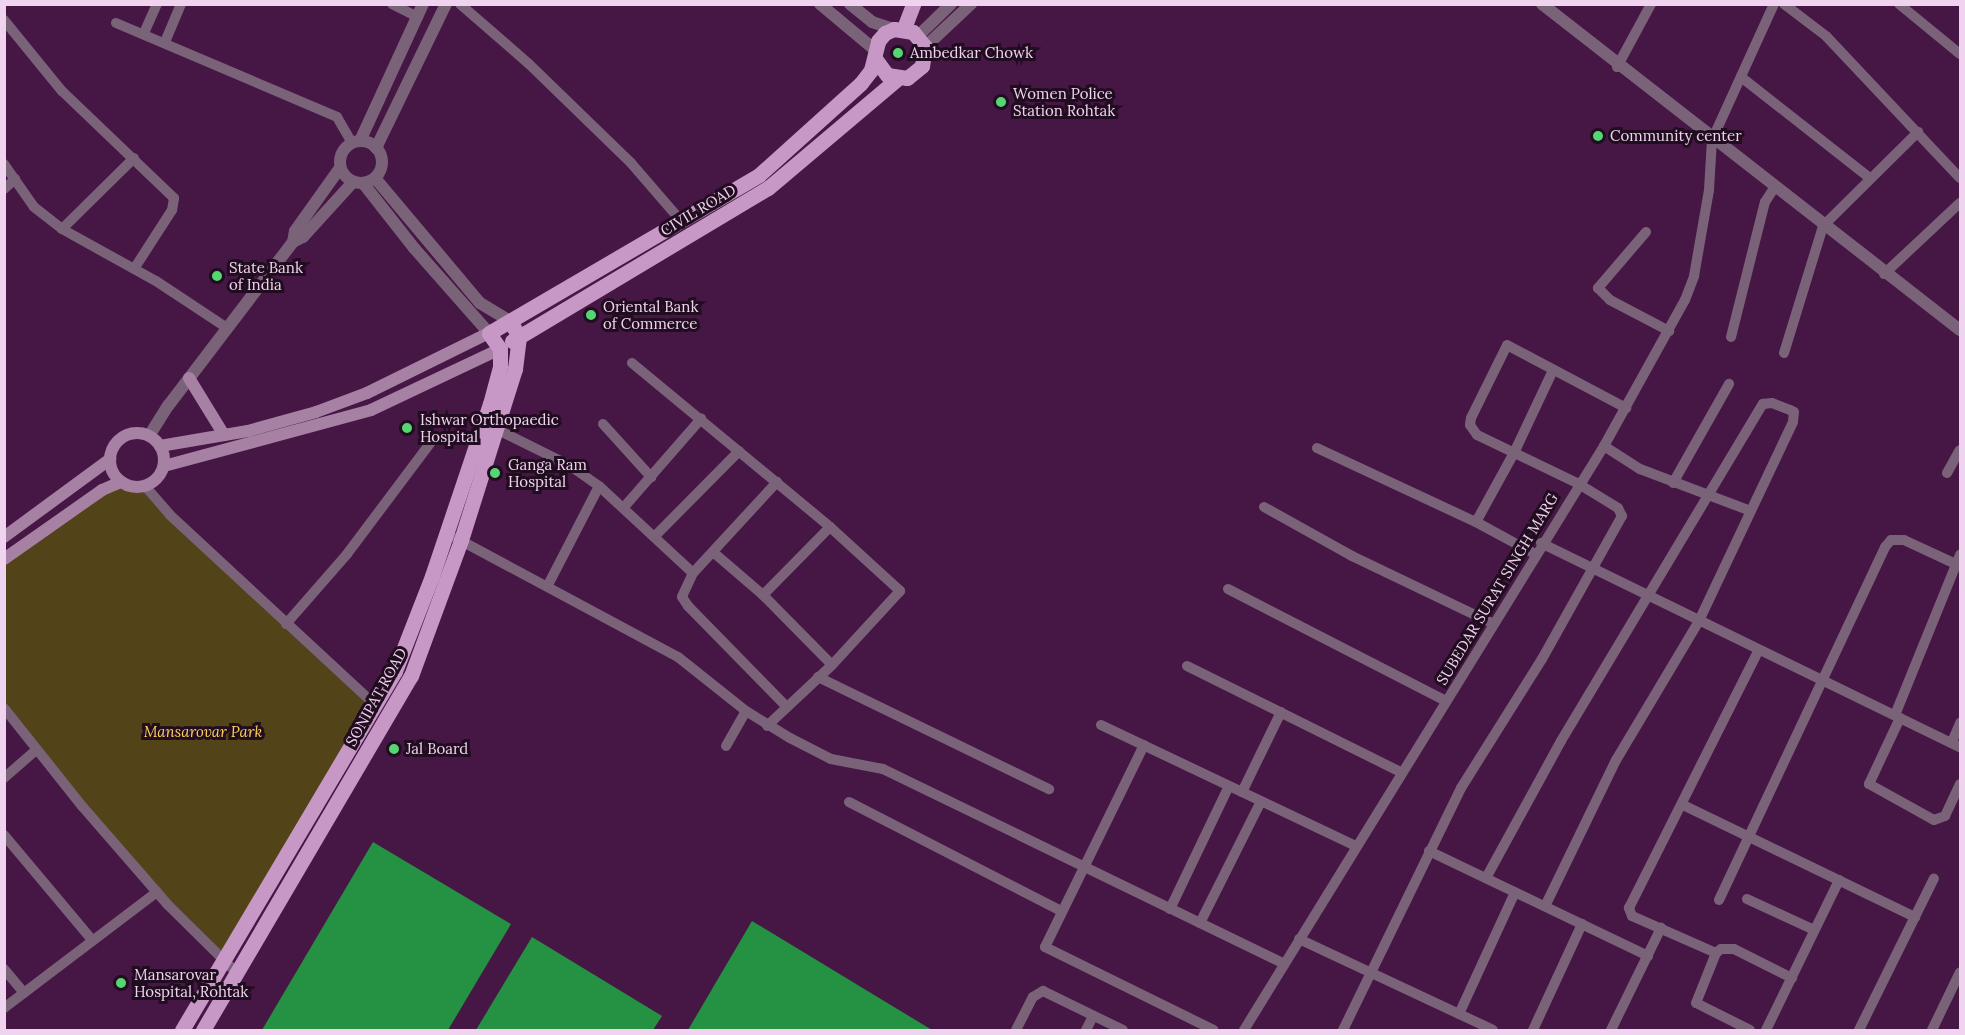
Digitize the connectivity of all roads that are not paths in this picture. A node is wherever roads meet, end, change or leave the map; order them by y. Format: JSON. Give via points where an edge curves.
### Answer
{"nodes":[{"id":1,"x":157,"y":4,"type":"edge"},
{"id":2,"x":181,"y":4,"type":"edge"},
{"id":3,"x":392,"y":4,"type":"edge"},
{"id":4,"x":423,"y":4,"type":"edge"},
{"id":5,"x":446,"y":4,"type":"edge"},
{"id":6,"x":459,"y":4,"type":"edge"},
{"id":7,"x":820,"y":4,"type":"edge"},
{"id":8,"x":850,"y":4,"type":"edge"},
{"id":9,"x":913,"y":4,"type":"edge"},
{"id":10,"x":951,"y":4,"type":"edge"},
{"id":11,"x":971,"y":4,"type":"edge"},
{"id":12,"x":1651,"y":4,"type":"edge"},
{"id":13,"x":1774,"y":4,"type":"edge"},
{"id":14,"x":1784,"y":4,"type":"edge"},
{"id":15,"x":1899,"y":4,"type":"edge"},
{"id":16,"x":1551,"y":7,"type":"edge"},
{"id":17,"x":418,"y":17,"type":"junction"},
{"id":18,"x":4,"y":20,"type":"edge"},
{"id":19,"x":116,"y":23,"type":"dead end"},
{"id":20,"x":899,"y":28,"type":"junction"},
{"id":21,"x":144,"y":33,"type":"junction"},
{"id":22,"x":921,"y":41,"type":"junction"},
{"id":23,"x":165,"y":42,"type":"junction"},
{"id":24,"x":1960,"y":54,"type":"edge"},
{"id":25,"x":875,"y":55,"type":"junction"},
{"id":26,"x":1617,"y":67,"type":"junction"},
{"id":27,"x":1741,"y":77,"type":"junction"},
{"id":28,"x":897,"y":79,"type":"junction"},
{"id":29,"x":1918,"y":132,"type":"junction"},
{"id":30,"x":1712,"y":140,"type":"junction"},
{"id":31,"x":356,"y":142,"type":"junction"},
{"id":32,"x":376,"y":148,"type":"junction"},
{"id":33,"x":134,"y":158,"type":"junction"},
{"id":34,"x":4,"y":164,"type":"edge"},
{"id":35,"x":340,"y":168,"type":"junction"},
{"id":36,"x":15,"y":178,"type":"junction"},
{"id":37,"x":375,"y":178,"type":"junction"},
{"id":38,"x":1869,"y":178,"type":"junction"},
{"id":39,"x":1960,"y":178,"type":"edge"},
{"id":40,"x":358,"y":183,"type":"junction"},
{"id":41,"x":1774,"y":188,"type":"junction"},
{"id":42,"x":4,"y":189,"type":"edge"},
{"id":43,"x":1960,"y":203,"type":"edge"},
{"id":44,"x":682,"y":222,"type":"junction"},
{"id":45,"x":1823,"y":226,"type":"junction"},
{"id":46,"x":62,"y":229,"type":"junction"},
{"id":47,"x":1646,"y":232,"type":"dead end"},
{"id":48,"x":293,"y":242,"type":"junction"},
{"id":49,"x":134,"y":269,"type":"junction"},
{"id":50,"x":1884,"y":274,"type":"junction"},
{"id":51,"x":510,"y":321,"type":"junction"},
{"id":52,"x":227,"y":328,"type":"junction"},
{"id":53,"x":1960,"y":330,"type":"edge"},
{"id":54,"x":1668,"y":331,"type":"junction"},
{"id":55,"x":489,"y":333,"type":"junction"},
{"id":56,"x":519,"y":337,"type":"junction"},
{"id":57,"x":1731,"y":337,"type":"dead end"},
{"id":58,"x":500,"y":349,"type":"junction"},
{"id":59,"x":1784,"y":353,"type":"dead end"},
{"id":60,"x":632,"y":363,"type":"dead end"},
{"id":61,"x":1553,"y":369,"type":"junction"},
{"id":62,"x":189,"y":378,"type":"junction"},
{"id":63,"x":1729,"y":384,"type":"dead end"},
{"id":64,"x":1626,"y":408,"type":"junction"},
{"id":65,"x":701,"y":419,"type":"junction"},
{"id":66,"x":603,"y":424,"type":"dead end"},
{"id":67,"x":496,"y":429,"type":"junction"},
{"id":68,"x":224,"y":435,"type":"junction"},
{"id":69,"x":149,"y":436,"type":"junction"},
{"id":70,"x":435,"y":437,"type":"dead end"},
{"id":71,"x":160,"y":446,"type":"junction"},
{"id":72,"x":1604,"y":446,"type":"junction"},
{"id":73,"x":1317,"y":448,"type":"dead end"},
{"id":74,"x":1960,"y":450,"type":"edge"},
{"id":75,"x":739,"y":451,"type":"junction"},
{"id":76,"x":1514,"y":453,"type":"junction"},
{"id":77,"x":110,"y":459,"type":"junction"},
{"id":78,"x":164,"y":466,"type":"junction"},
{"id":79,"x":1947,"y":473,"type":"dead end"},
{"id":80,"x":651,"y":477,"type":"junction"},
{"id":81,"x":121,"y":482,"type":"junction"},
{"id":82,"x":777,"y":482,"type":"junction"},
{"id":83,"x":1673,"y":483,"type":"junction"},
{"id":84,"x":1579,"y":484,"type":"junction"},
{"id":85,"x":145,"y":486,"type":"junction"},
{"id":86,"x":599,"y":486,"type":"junction"},
{"id":87,"x":1706,"y":496,"type":"junction"},
{"id":88,"x":625,"y":506,"type":"junction"},
{"id":89,"x":1264,"y":507,"type":"dead end"},
{"id":90,"x":1748,"y":510,"type":"junction"},
{"id":91,"x":1476,"y":522,"type":"junction"},
{"id":92,"x":830,"y":527,"type":"junction"},
{"id":93,"x":656,"y":535,"type":"junction"},
{"id":94,"x":4,"y":537,"type":"edge"},
{"id":95,"x":454,"y":537,"type":"junction"},
{"id":96,"x":1541,"y":543,"type":"junction"},
{"id":97,"x":713,"y":552,"type":"junction"},
{"id":98,"x":1535,"y":554,"type":"junction"},
{"id":99,"x":4,"y":559,"type":"edge"},
{"id":100,"x":1959,"y":562,"type":"edge"},
{"id":101,"x":1595,"y":570,"type":"junction"},
{"id":102,"x":693,"y":573,"type":"junction"},
{"id":103,"x":548,"y":585,"type":"junction"},
{"id":104,"x":1227,"y":589,"type":"dead end"},
{"id":105,"x":763,"y":595,"type":"junction"},
{"id":106,"x":1647,"y":595,"type":"junction"},
{"id":107,"x":1699,"y":621,"type":"junction"},
{"id":108,"x":1492,"y":623,"type":"junction"},
{"id":109,"x":286,"y":624,"type":"junction"},
{"id":110,"x":1759,"y":650,"type":"junction"},
{"id":111,"x":832,"y":666,"type":"junction"},
{"id":112,"x":1187,"y":666,"type":"dead end"},
{"id":113,"x":818,"y":677,"type":"junction"},
{"id":114,"x":1823,"y":681,"type":"junction"},
{"id":115,"x":1446,"y":701,"type":"junction"},
{"id":116,"x":376,"y":706,"type":"junction"},
{"id":117,"x":787,"y":707,"type":"junction"},
{"id":118,"x":4,"y":708,"type":"edge"},
{"id":119,"x":746,"y":711,"type":"junction"},
{"id":120,"x":1281,"y":712,"type":"junction"},
{"id":121,"x":1897,"y":716,"type":"junction"},
{"id":122,"x":1960,"y":723,"type":"edge"},
{"id":123,"x":1101,"y":725,"type":"dead end"},
{"id":124,"x":767,"y":726,"type":"junction"},
{"id":125,"x":1144,"y":745,"type":"junction"},
{"id":126,"x":1956,"y":745,"type":"edge"},
{"id":127,"x":726,"y":746,"type":"dead end"},
{"id":128,"x":36,"y":750,"type":"junction"},
{"id":129,"x":1401,"y":772,"type":"junction"},
{"id":130,"x":4,"y":778,"type":"edge"},
{"id":131,"x":1960,"y":784,"type":"edge"},
{"id":132,"x":1229,"y":786,"type":"junction"},
{"id":133,"x":1049,"y":789,"type":"dead end"},
{"id":134,"x":1242,"y":792,"type":"junction"},
{"id":135,"x":334,"y":793,"type":"junction"},
{"id":136,"x":1261,"y":801,"type":"junction"},
{"id":137,"x":849,"y":802,"type":"dead end"},
{"id":138,"x":1683,"y":805,"type":"junction"},
{"id":139,"x":4,"y":835,"type":"edge"},
{"id":140,"x":1749,"y":836,"type":"junction"},
{"id":141,"x":1356,"y":846,"type":"junction"},
{"id":142,"x":1429,"y":851,"type":"junction"},
{"id":143,"x":1084,"y":867,"type":"junction"},
{"id":144,"x":1486,"y":878,"type":"junction"},
{"id":145,"x":1934,"y":878,"type":"dead end"},
{"id":146,"x":1839,"y":880,"type":"junction"},
{"id":147,"x":157,"y":892,"type":"junction"},
{"id":148,"x":1515,"y":892,"type":"junction"},
{"id":149,"x":1747,"y":898,"type":"dead end"},
{"id":150,"x":1719,"y":900,"type":"dead end"},
{"id":151,"x":1545,"y":906,"type":"junction"},
{"id":152,"x":1170,"y":909,"type":"junction"},
{"id":153,"x":1061,"y":911,"type":"junction"},
{"id":154,"x":1915,"y":918,"type":"junction"},
{"id":155,"x":1200,"y":923,"type":"junction"},
{"id":156,"x":1582,"y":924,"type":"junction"},
{"id":157,"x":1661,"y":928,"type":"junction"},
{"id":158,"x":1814,"y":930,"type":"junction"},
{"id":159,"x":1299,"y":939,"type":"junction"},
{"id":160,"x":93,"y":941,"type":"junction"},
{"id":161,"x":1716,"y":953,"type":"junction"},
{"id":162,"x":1648,"y":956,"type":"junction"},
{"id":163,"x":221,"y":960,"type":"junction"},
{"id":164,"x":1284,"y":964,"type":"junction"},
{"id":165,"x":4,"y":969,"type":"edge"},
{"id":166,"x":1370,"y":972,"type":"junction"},
{"id":167,"x":1960,"y":972,"type":"edge"},
{"id":168,"x":237,"y":973,"type":"junction"},
{"id":169,"x":1792,"y":978,"type":"junction"},
{"id":170,"x":24,"y":993,"type":"junction"},
{"id":171,"x":4,"y":1008,"type":"edge"},
{"id":172,"x":1459,"y":1014,"type":"junction"},
{"id":173,"x":1093,"y":1016,"type":"junction"},
{"id":174,"x":182,"y":1030,"type":"edge"},
{"id":175,"x":203,"y":1030,"type":"edge"},
{"id":176,"x":1016,"y":1030,"type":"edge"},
{"id":177,"x":1086,"y":1030,"type":"edge"},
{"id":178,"x":1123,"y":1030,"type":"edge"},
{"id":179,"x":1214,"y":1030,"type":"edge"},
{"id":180,"x":1244,"y":1030,"type":"edge"},
{"id":181,"x":1342,"y":1030,"type":"edge"},
{"id":182,"x":1492,"y":1030,"type":"edge"},
{"id":183,"x":1533,"y":1030,"type":"edge"},
{"id":184,"x":1611,"y":1030,"type":"edge"},
{"id":185,"x":1750,"y":1030,"type":"edge"},
{"id":186,"x":1767,"y":1030,"type":"edge"},
{"id":187,"x":1859,"y":1030,"type":"edge"},
{"id":188,"x":1932,"y":1030,"type":"edge"}],
"edges":[{"from":1,"to":21,"type":"street"},
{"from":2,"to":23,"type":"street"},
{"from":3,"to":17,"type":"street"},
{"from":4,"to":17,"type":"street"},
{"from":5,"to":32,"type":"street"},
{"from":6,"to":44,"type":"street","via":[[529,64],[631,163]]},
{"from":7,"to":25,"type":"street"},
{"from":8,"to":20,"type":"street","via":[[872,22]]},
{"from":9,"to":20,"type":"main road"},
{"from":10,"to":22,"type":"street"},
{"from":11,"to":22,"type":"street"},
{"from":12,"to":26,"type":"street"},
{"from":13,"to":27,"type":"street"},
{"from":14,"to":29,"type":"street","via":[[1826,36]]},
{"from":15,"to":24,"type":"street"},
{"from":16,"to":26,"type":"street"},
{"from":17,"to":31,"type":"street"},
{"from":18,"to":33,"type":"street","via":[[62,91]]},
{"from":19,"to":21,"type":"street"},
{"from":20,"to":22,"type":"main road"},
{"from":20,"to":25,"type":"main road","via":[[885,33]]},
{"from":21,"to":23,"type":"street"},
{"from":22,"to":28,"type":"main road","via":[[922,66],[907,78]]},
{"from":23,"to":31,"type":"street","via":[[336,117]]},
{"from":25,"to":28,"type":"main road","via":[[887,75]]},
{"from":25,"to":44,"type":"main road","name":"CIVIL ROAD","via":[[861,83],[803,139],[759,175]]},
{"from":26,"to":30,"type":"street"},
{"from":27,"to":30,"type":"street"},
{"from":27,"to":38,"type":"street"},
{"from":28,"to":56,"type":"main road","name":"CIVIL ROAD","via":[[768,188]]},
{"from":29,"to":38,"type":"street"},
{"from":29,"to":39,"type":"street"},
{"from":30,"to":41,"type":"street"},
{"from":30,"to":54,"type":"street","name":"SUBEDAR SURAT SINGH MARG","via":[[1709,190],[1694,276]]},
{"from":31,"to":32,"type":"street"},
{"from":31,"to":35,"type":"street","via":[[343,151]]},
{"from":32,"to":37,"type":"street","via":[[382,160]]},
{"from":33,"to":46,"type":"street"},
{"from":33,"to":49,"type":"street","via":[[174,198],[172,210]]},
{"from":34,"to":36,"type":"street"},
{"from":35,"to":40,"type":"street"},
{"from":35,"to":48,"type":"street","via":[[296,231]]},
{"from":36,"to":42,"type":"street"},
{"from":36,"to":46,"type":"street","via":[[34,207]]},
{"from":37,"to":40,"type":"street"},
{"from":37,"to":51,"type":"street","via":[[480,303]]},
{"from":38,"to":45,"type":"street"},
{"from":40,"to":48,"type":"street","via":[[303,237]]},
{"from":40,"to":55,"type":"street"},
{"from":41,"to":45,"type":"street"},
{"from":41,"to":57,"type":"street","via":[[1765,202]]},
{"from":43,"to":50,"type":"street"},
{"from":44,"to":51,"type":"main road","name":"CIVIL ROAD"},
{"from":45,"to":50,"type":"street"},
{"from":45,"to":59,"type":"street"},
{"from":46,"to":49,"type":"street"},
{"from":47,"to":54,"type":"street","via":[[1598,288],[1610,300]]},
{"from":48,"to":52,"type":"street"},
{"from":49,"to":52,"type":"street"},
{"from":50,"to":53,"type":"street"},
{"from":51,"to":55,"type":"main road","name":"CIVIL ROAD"},
{"from":51,"to":56,"type":"main road"},
{"from":52,"to":62,"type":"street"},
{"from":54,"to":64,"type":"street","name":"SUBEDAR SURAT SINGH MARG"},
{"from":55,"to":58,"type":"main road"},
{"from":55,"to":68,"type":"main road","via":[[367,393],[316,412]]},
{"from":56,"to":58,"type":"main road","name":"CIVIL ROAD"},
{"from":56,"to":67,"type":"main road","name":"SONIPAT ROAD","via":[[515,369]]},
{"from":58,"to":78,"type":"main road","via":[[371,410]]},
{"from":58,"to":95,"type":"main road","name":"SONIPAT ROAD","via":[[500,366]]},
{"from":60,"to":65,"type":"street"},
{"from":61,"to":64,"type":"street"},
{"from":61,"to":76,"type":"street"},
{"from":61,"to":76,"type":"street","via":[[1507,345],[1471,418],[1470,425],[1477,435]]},
{"from":62,"to":68,"type":"main road"},
{"from":62,"to":69,"type":"street"},
{"from":63,"to":83,"type":"street"},
{"from":64,"to":72,"type":"street","name":"SUBEDAR SURAT SINGH MARG"},
{"from":65,"to":75,"type":"street"},
{"from":65,"to":80,"type":"street"},
{"from":66,"to":80,"type":"street"},
{"from":67,"to":86,"type":"street","via":[[561,460]]},
{"from":67,"to":95,"type":"main road","name":"SONIPAT ROAD"},
{"from":68,"to":71,"type":"main road"},
{"from":69,"to":71,"type":"main road"},
{"from":69,"to":77,"type":"main road","via":[[125,436],[118,441]]},
{"from":70,"to":109,"type":"street","via":[[347,554]]},
{"from":71,"to":78,"type":"main road"},
{"from":72,"to":83,"type":"street","via":[[1640,469]]},
{"from":72,"to":84,"type":"street","name":"SUBEDAR SURAT SINGH MARG"},
{"from":73,"to":91,"type":"street"},
{"from":74,"to":79,"type":"street"},
{"from":75,"to":82,"type":"street"},
{"from":75,"to":93,"type":"street"},
{"from":76,"to":84,"type":"street"},
{"from":76,"to":91,"type":"street"},
{"from":77,"to":81,"type":"main road"},
{"from":77,"to":94,"type":"main road"},
{"from":78,"to":85,"type":"main road","via":[[159,477]]},
{"from":80,"to":88,"type":"street"},
{"from":81,"to":85,"type":"main road"},
{"from":81,"to":99,"type":"main road","via":[[102,490]]},
{"from":82,"to":92,"type":"street"},
{"from":82,"to":97,"type":"street"},
{"from":83,"to":87,"type":"street"},
{"from":84,"to":96,"type":"street","name":"SUBEDAR SURAT SINGH MARG"},
{"from":84,"to":101,"type":"street","via":[[1622,513]]},
{"from":85,"to":109,"type":"street","via":[[170,515]]},
{"from":86,"to":88,"type":"street"},
{"from":86,"to":103,"type":"street"},
{"from":87,"to":90,"type":"street"},
{"from":87,"to":90,"type":"street","via":[[1763,404],[1772,403],[1795,416]]},
{"from":87,"to":106,"type":"street"},
{"from":88,"to":93,"type":"street"},
{"from":89,"to":108,"type":"street","via":[[1352,556]]},
{"from":90,"to":107,"type":"street"},
{"from":91,"to":98,"type":"street"},
{"from":92,"to":105,"type":"street"},
{"from":92,"to":111,"type":"street","via":[[900,594]]},
{"from":93,"to":102,"type":"street"},
{"from":95,"to":103,"type":"street"},
{"from":95,"to":116,"type":"main road","name":"SONIPAT ROAD"},
{"from":95,"to":135,"type":"main road","name":"SONIPAT ROAD","via":[[411,676]]},
{"from":96,"to":98,"type":"street","name":"SUBEDAR SURAT SINGH MARG"},
{"from":96,"to":101,"type":"street"},
{"from":97,"to":102,"type":"street"},
{"from":97,"to":105,"type":"street"},
{"from":98,"to":108,"type":"street","name":"SUBEDAR SURAT SINGH MARG"},
{"from":100,"to":114,"type":"street","via":[[1904,540],[1891,540]]},
{"from":100,"to":121,"type":"street"},
{"from":101,"to":106,"type":"street"},
{"from":101,"to":142,"type":"street","via":[[1461,788]]},
{"from":102,"to":117,"type":"street","via":[[682,597],[688,606]]},
{"from":103,"to":119,"type":"street","via":[[678,657]]},
{"from":104,"to":115,"type":"street"},
{"from":105,"to":111,"type":"street"},
{"from":106,"to":107,"type":"street"},
{"from":106,"to":144,"type":"street"},
{"from":107,"to":110,"type":"street"},
{"from":107,"to":151,"type":"street","via":[[1616,760]]},
{"from":108,"to":115,"type":"street","name":"SUBEDAR SURAT SINGH MARG"},
{"from":109,"to":116,"type":"street"},
{"from":110,"to":114,"type":"street"},
{"from":110,"to":138,"type":"street"},
{"from":111,"to":113,"type":"street"},
{"from":112,"to":120,"type":"street"},
{"from":113,"to":117,"type":"street"},
{"from":113,"to":133,"type":"street"},
{"from":114,"to":121,"type":"street"},
{"from":114,"to":140,"type":"street"},
{"from":115,"to":129,"type":"street","name":"SUBEDAR SURAT SINGH MARG"},
{"from":116,"to":135,"type":"main road","name":"SONIPAT ROAD"},
{"from":117,"to":124,"type":"street"},
{"from":118,"to":128,"type":"street"},
{"from":119,"to":124,"type":"street"},
{"from":119,"to":127,"type":"street"},
{"from":120,"to":129,"type":"street"},
{"from":120,"to":134,"type":"street"},
{"from":121,"to":126,"type":"street"},
{"from":121,"to":131,"type":"street","via":[[1869,784],[1934,820],[1945,816]]},
{"from":122,"to":126,"type":"street"},
{"from":123,"to":125,"type":"street"},
{"from":124,"to":143,"type":"street","via":[[831,759],[883,769]]},
{"from":125,"to":132,"type":"street"},
{"from":125,"to":143,"type":"street"},
{"from":128,"to":130,"type":"street"},
{"from":128,"to":147,"type":"street"},
{"from":129,"to":141,"type":"street","name":"SUBEDAR SURAT SINGH MARG"},
{"from":132,"to":134,"type":"street"},
{"from":132,"to":152,"type":"street"},
{"from":134,"to":136,"type":"street"},
{"from":135,"to":163,"type":"main road","name":"SONIPAT ROAD"},
{"from":135,"to":168,"type":"main road","name":"SONIPAT ROAD"},
{"from":136,"to":141,"type":"street"},
{"from":136,"to":155,"type":"street"},
{"from":137,"to":153,"type":"street"},
{"from":138,"to":140,"type":"street"},
{"from":138,"to":157,"type":"street","via":[[1629,908],[1632,916]]},
{"from":139,"to":160,"type":"street"},
{"from":140,"to":146,"type":"street"},
{"from":140,"to":150,"type":"street"},
{"from":141,"to":159,"type":"street","name":"SUBEDAR SURAT SINGH MARG"},
{"from":142,"to":144,"type":"street"},
{"from":142,"to":166,"type":"street"},
{"from":143,"to":152,"type":"street"},
{"from":143,"to":153,"type":"street"},
{"from":144,"to":148,"type":"street"},
{"from":145,"to":154,"type":"street"},
{"from":146,"to":154,"type":"street"},
{"from":146,"to":158,"type":"street"},
{"from":147,"to":160,"type":"street"},
{"from":147,"to":163,"type":"street"},
{"from":148,"to":151,"type":"street"},
{"from":148,"to":172,"type":"street"},
{"from":149,"to":158,"type":"street"},
{"from":151,"to":156,"type":"street"},
{"from":152,"to":155,"type":"street"},
{"from":153,"to":179,"type":"street","via":[[1045,942],[1047,950]]},
{"from":154,"to":187,"type":"street"},
{"from":155,"to":164,"type":"street"},
{"from":156,"to":162,"type":"street"},
{"from":156,"to":183,"type":"street"},
{"from":157,"to":161,"type":"street"},
{"from":157,"to":162,"type":"street"},
{"from":158,"to":169,"type":"street"},
{"from":159,"to":164,"type":"street","name":"SUBEDAR SURAT SINGH MARG"},
{"from":159,"to":166,"type":"street"},
{"from":160,"to":170,"type":"street"},
{"from":161,"to":169,"type":"street","via":[[1734,949]]},
{"from":161,"to":185,"type":"street","via":[[1696,1003]]},
{"from":162,"to":184,"type":"street"},
{"from":163,"to":168,"type":"street"},
{"from":163,"to":174,"type":"main road","name":"SONIPAT ROAD"},
{"from":164,"to":180,"type":"street","name":"SUBEDAR SURAT SINGH MARG"},
{"from":165,"to":170,"type":"street"},
{"from":166,"to":172,"type":"street"},
{"from":166,"to":181,"type":"street"},
{"from":167,"to":188,"type":"street"},
{"from":168,"to":175,"type":"main road","name":"SONIPAT ROAD"},
{"from":169,"to":186,"type":"street"},
{"from":170,"to":171,"type":"street"},
{"from":172,"to":182,"type":"street"},
{"from":173,"to":176,"type":"street","via":[[1043,991],[1037,992]]},
{"from":173,"to":177,"type":"street"},
{"from":173,"to":178,"type":"street"}]}
